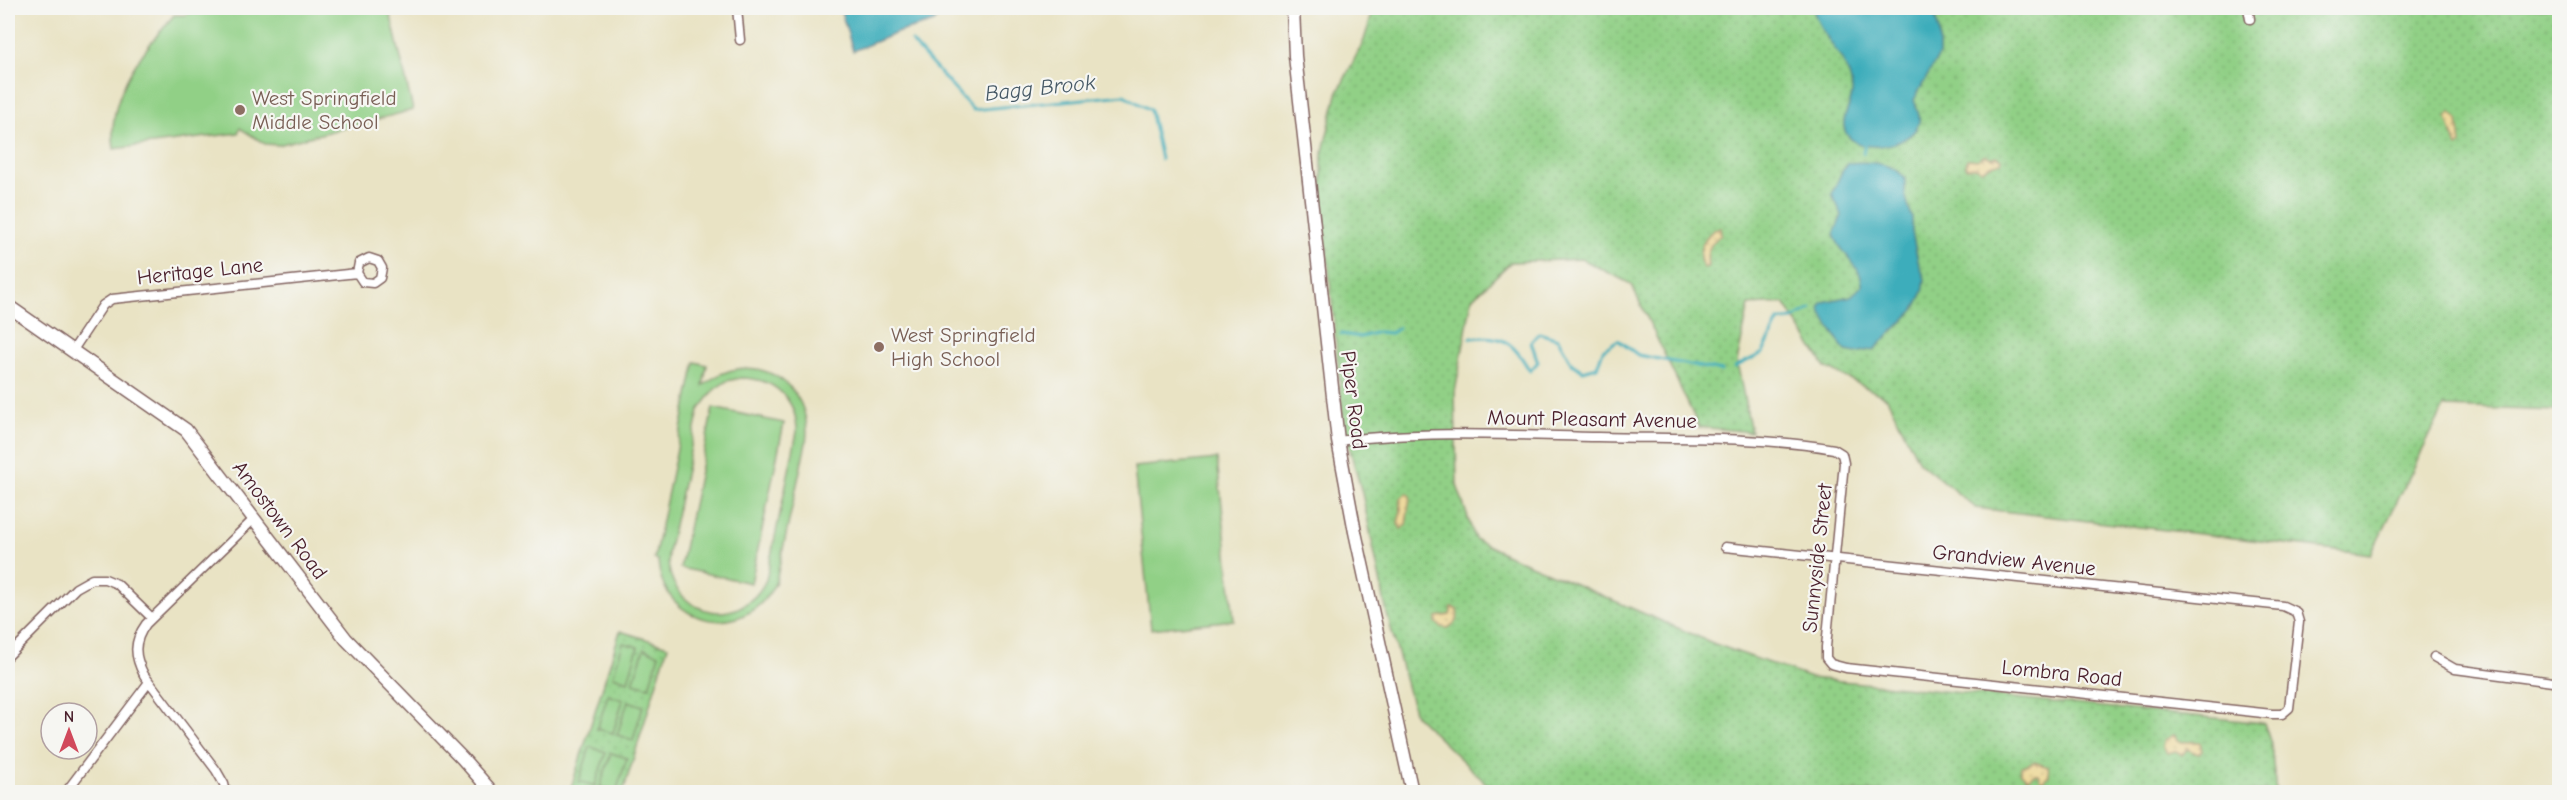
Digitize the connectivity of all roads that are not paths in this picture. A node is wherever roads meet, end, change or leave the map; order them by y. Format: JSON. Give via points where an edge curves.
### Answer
{"nodes":[{"id":1,"x":737,"y":8,"type":"edge"},
{"id":2,"x":1293,"y":8,"type":"edge"},
{"id":3,"x":2248,"y":8,"type":"edge"},
{"id":4,"x":2250,"y":19,"type":"dead end"},
{"id":5,"x":740,"y":40,"type":"dead end"},
{"id":6,"x":357,"y":273,"type":"dead end"},
{"id":7,"x":8,"y":306,"type":"edge"},
{"id":8,"x":73,"y":350,"type":"junction"},
{"id":9,"x":1338,"y":441,"type":"junction"},
{"id":10,"x":1842,"y":454,"type":"joint"},
{"id":11,"x":255,"y":518,"type":"junction"},
{"id":12,"x":1725,"y":547,"type":"dead end"},
{"id":13,"x":1835,"y":560,"type":"junction"},
{"id":14,"x":152,"y":618,"type":"junction"},
{"id":15,"x":8,"y":656,"type":"edge"},
{"id":16,"x":2434,"y":657,"type":"dead end"},
{"id":17,"x":1831,"y":664,"type":"joint"},
{"id":18,"x":149,"y":682,"type":"junction"},
{"id":19,"x":2559,"y":683,"type":"edge"},
{"id":20,"x":2287,"y":710,"type":"joint"},
{"id":21,"x":66,"y":792,"type":"edge"},
{"id":22,"x":226,"y":792,"type":"edge"},
{"id":23,"x":492,"y":792,"type":"edge"},
{"id":24,"x":1412,"y":792,"type":"edge"}],
"edges":[{"from":1,"to":5,"type":"street"},
{"from":2,"to":9,"type":"main road","name":"Piper Road"},
{"from":3,"to":4,"type":"street"},
{"from":6,"to":8,"type":"street","name":"Heritage Lane","via":[[112,299],[100,309]]},
{"from":7,"to":8,"type":"main road","name":"Amostown Road"},
{"from":8,"to":11,"type":"main road","name":"Amostown Road","via":[[186,430]]},
{"from":9,"to":10,"type":"street","name":"Mount Pleasant Avenue","via":[[1486,435],[1742,440],[1831,448]]},
{"from":9,"to":24,"type":"main road","name":"Piper Road"},
{"from":10,"to":13,"type":"street","name":"Sunnyside Street","via":[[1845,463]]},
{"from":11,"to":14,"type":"street"},
{"from":11,"to":23,"type":"main road","name":"Amostown Road","via":[[346,639]]},
{"from":12,"to":13,"type":"street","name":"Grandview Avenue"},
{"from":13,"to":17,"type":"street","name":"Sunnyside Street","via":[[1825,652]]},
{"from":13,"to":20,"type":"street","name":"Grandview Avenue","via":[[2283,606],[2296,613],[2299,635]]},
{"from":14,"to":15,"type":"street","via":[[117,584],[105,579],[90,580],[74,590]]},
{"from":14,"to":18,"type":"street","via":[[135,644],[138,663]]},
{"from":16,"to":19,"type":"street","via":[[2455,669]]},
{"from":17,"to":20,"type":"street","name":"Lombra Road","via":[[2272,714]]},
{"from":18,"to":21,"type":"street"},
{"from":18,"to":22,"type":"street","via":[[216,770]]}]}
